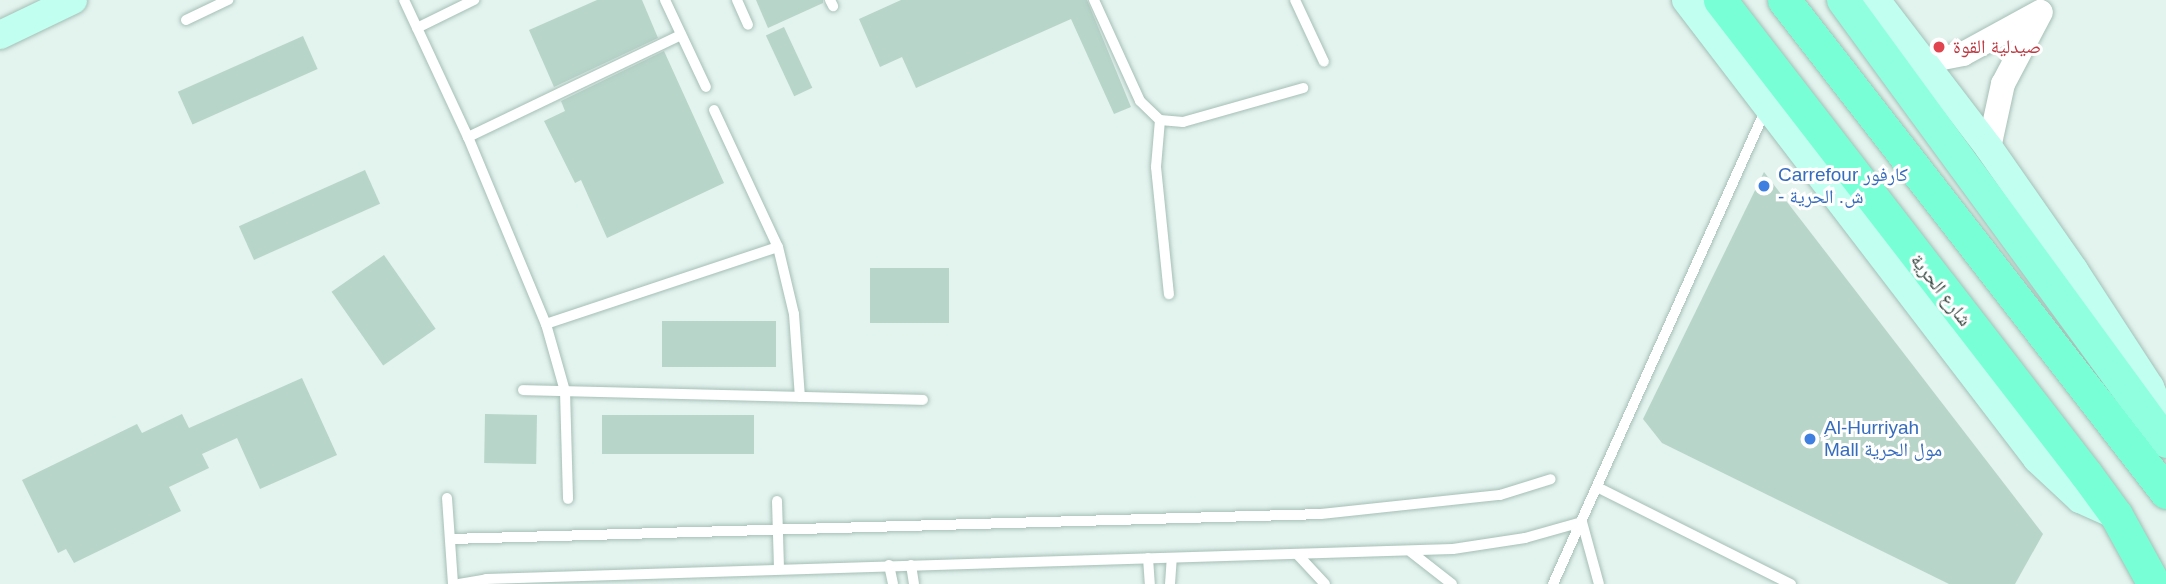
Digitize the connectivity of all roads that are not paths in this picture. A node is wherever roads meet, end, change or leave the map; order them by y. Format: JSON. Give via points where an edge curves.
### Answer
{"nodes":[{"id":1,"x":74,"y":0,"type":"edge"},
{"id":2,"x":228,"y":0,"type":"edge"},
{"id":3,"x":404,"y":0,"type":"edge"},
{"id":4,"x":474,"y":0,"type":"edge"},
{"id":5,"x":665,"y":0,"type":"edge"},
{"id":6,"x":737,"y":0,"type":"edge"},
{"id":7,"x":1094,"y":0,"type":"edge"},
{"id":8,"x":1296,"y":0,"type":"edge"},
{"id":9,"x":1686,"y":0,"type":"edge"},
{"id":10,"x":1720,"y":0,"type":"edge"},
{"id":11,"x":1784,"y":0,"type":"edge"},
{"id":12,"x":1843,"y":0,"type":"edge"},
{"id":13,"x":1876,"y":0,"type":"edge"},
{"id":14,"x":2047,"y":6,"type":"edge"},
{"id":15,"x":186,"y":20,"type":"dead end"},
{"id":16,"x":748,"y":25,"type":"dead end"},
{"id":17,"x":417,"y":28,"type":"junction"},
{"id":18,"x":681,"y":35,"type":"junction"},
{"id":19,"x":2,"y":36,"type":"edge"},
{"id":20,"x":1324,"y":62,"type":"dead end"},
{"id":21,"x":1922,"y":62,"type":"junction"},
{"id":22,"x":706,"y":87,"type":"dead end"},
{"id":23,"x":1303,"y":88,"type":"dead end"},
{"id":24,"x":1766,"y":107,"type":"junction"},
{"id":25,"x":714,"y":110,"type":"dead end"},
{"id":26,"x":1160,"y":120,"type":"junction"},
{"id":27,"x":468,"y":137,"type":"junction"},
{"id":28,"x":1989,"y":148,"type":"junction"},
{"id":29,"x":779,"y":247,"type":"junction"},
{"id":30,"x":1169,"y":294,"type":"dead end"},
{"id":31,"x":546,"y":324,"type":"junction"},
{"id":32,"x":523,"y":390,"type":"dead end"},
{"id":33,"x":565,"y":391,"type":"junction"},
{"id":34,"x":800,"y":397,"type":"junction"},
{"id":35,"x":923,"y":400,"type":"dead end"},
{"id":36,"x":2166,"y":426,"type":"edge"},
{"id":37,"x":2166,"y":442,"type":"edge"},
{"id":38,"x":1551,"y":479,"type":"dead end"},
{"id":39,"x":1597,"y":487,"type":"junction"},
{"id":40,"x":2166,"y":492,"type":"edge"},
{"id":41,"x":447,"y":498,"type":"dead end"},
{"id":42,"x":568,"y":499,"type":"dead end"},
{"id":43,"x":778,"y":501,"type":"dead end"},
{"id":44,"x":2116,"y":515,"type":"junction"},
{"id":45,"x":1582,"y":522,"type":"junction"},
{"id":46,"x":778,"y":530,"type":"junction"},
{"id":47,"x":450,"y":539,"type":"junction"},
{"id":48,"x":1410,"y":552,"type":"junction"},
{"id":49,"x":1297,"y":554,"type":"junction"},
{"id":50,"x":1148,"y":558,"type":"junction"},
{"id":51,"x":1172,"y":558,"type":"junction"},
{"id":52,"x":889,"y":565,"type":"junction"},
{"id":53,"x":911,"y":565,"type":"junction"},
{"id":54,"x":779,"y":569,"type":"junction"},
{"id":55,"x":612,"y":579,"type":"edge"},
{"id":56,"x":453,"y":584,"type":"edge"},
{"id":57,"x":459,"y":584,"type":"edge"},
{"id":58,"x":893,"y":584,"type":"edge"},
{"id":59,"x":914,"y":584,"type":"edge"},
{"id":60,"x":1150,"y":584,"type":"edge"},
{"id":61,"x":1170,"y":584,"type":"edge"},
{"id":62,"x":1325,"y":584,"type":"edge"},
{"id":63,"x":1452,"y":584,"type":"edge"},
{"id":64,"x":1553,"y":584,"type":"edge"},
{"id":65,"x":1599,"y":584,"type":"edge"},
{"id":66,"x":1791,"y":584,"type":"edge"},
{"id":67,"x":2154,"y":584,"type":"edge"}],
"edges":[{"from":1,"to":19,"type":"main road"},
{"from":2,"to":15,"type":"lane"},
{"from":3,"to":17,"type":"lane"},
{"from":4,"to":17,"type":"lane"},
{"from":5,"to":18,"type":"lane"},
{"from":6,"to":16,"type":"lane"},
{"from":7,"to":26,"type":"lane","via":[[1140,101]]},
{"from":8,"to":20,"type":"lane"},
{"from":9,"to":24,"type":"main road"},
{"from":10,"to":44,"type":"highway","name":"شارع الحرية"},
{"from":11,"to":40,"type":"highway"},
{"from":12,"to":37,"type":"main road"},
{"from":13,"to":21,"type":"main road"},
{"from":14,"to":21,"type":"street","via":[[1963,54]]},
{"from":14,"to":28,"type":"street","via":[[2003,84]]},
{"from":17,"to":27,"type":"lane"},
{"from":18,"to":22,"type":"lane"},
{"from":18,"to":27,"type":"lane"},
{"from":21,"to":28,"type":"main road"},
{"from":23,"to":26,"type":"lane","via":[[1183,122]]},
{"from":24,"to":39,"type":"lane"},
{"from":24,"to":44,"type":"main road","via":[[2037,459],[2080,499]]},
{"from":25,"to":29,"type":"lane"},
{"from":26,"to":30,"type":"lane","via":[[1156,167]]},
{"from":27,"to":31,"type":"lane"},
{"from":28,"to":36,"type":"main road","via":[[2125,346],[2150,387]]},
{"from":29,"to":31,"type":"lane"},
{"from":29,"to":34,"type":"lane","via":[[794,314]]},
{"from":31,"to":33,"type":"lane"},
{"from":32,"to":33,"type":"lane"},
{"from":33,"to":34,"type":"lane"},
{"from":33,"to":42,"type":"lane"},
{"from":34,"to":35,"type":"lane"},
{"from":38,"to":46,"type":"lane","via":[[1500,495],[1321,514]]},
{"from":39,"to":45,"type":"lane"},
{"from":39,"to":66,"type":"lane"},
{"from":41,"to":47,"type":"lane"},
{"from":43,"to":46,"type":"lane"},
{"from":44,"to":67,"type":"highway","name":"شارع الحرية"},
{"from":45,"to":48,"type":"lane","via":[[1495,544]]},
{"from":45,"to":64,"type":"lane"},
{"from":45,"to":65,"type":"lane"},
{"from":46,"to":47,"type":"lane"},
{"from":46,"to":54,"type":"lane"},
{"from":47,"to":56,"type":"lane"},
{"from":48,"to":49,"type":"lane"},
{"from":48,"to":63,"type":"lane"},
{"from":49,"to":51,"type":"lane"},
{"from":49,"to":62,"type":"lane"},
{"from":50,"to":51,"type":"lane"},
{"from":50,"to":53,"type":"lane"},
{"from":50,"to":60,"type":"lane"},
{"from":51,"to":61,"type":"lane"},
{"from":52,"to":53,"type":"lane"},
{"from":52,"to":54,"type":"lane"},
{"from":52,"to":58,"type":"lane"},
{"from":53,"to":59,"type":"lane"},
{"from":54,"to":55,"type":"lane"},
{"from":55,"to":57,"type":"lane","via":[[485,579]]}]}
